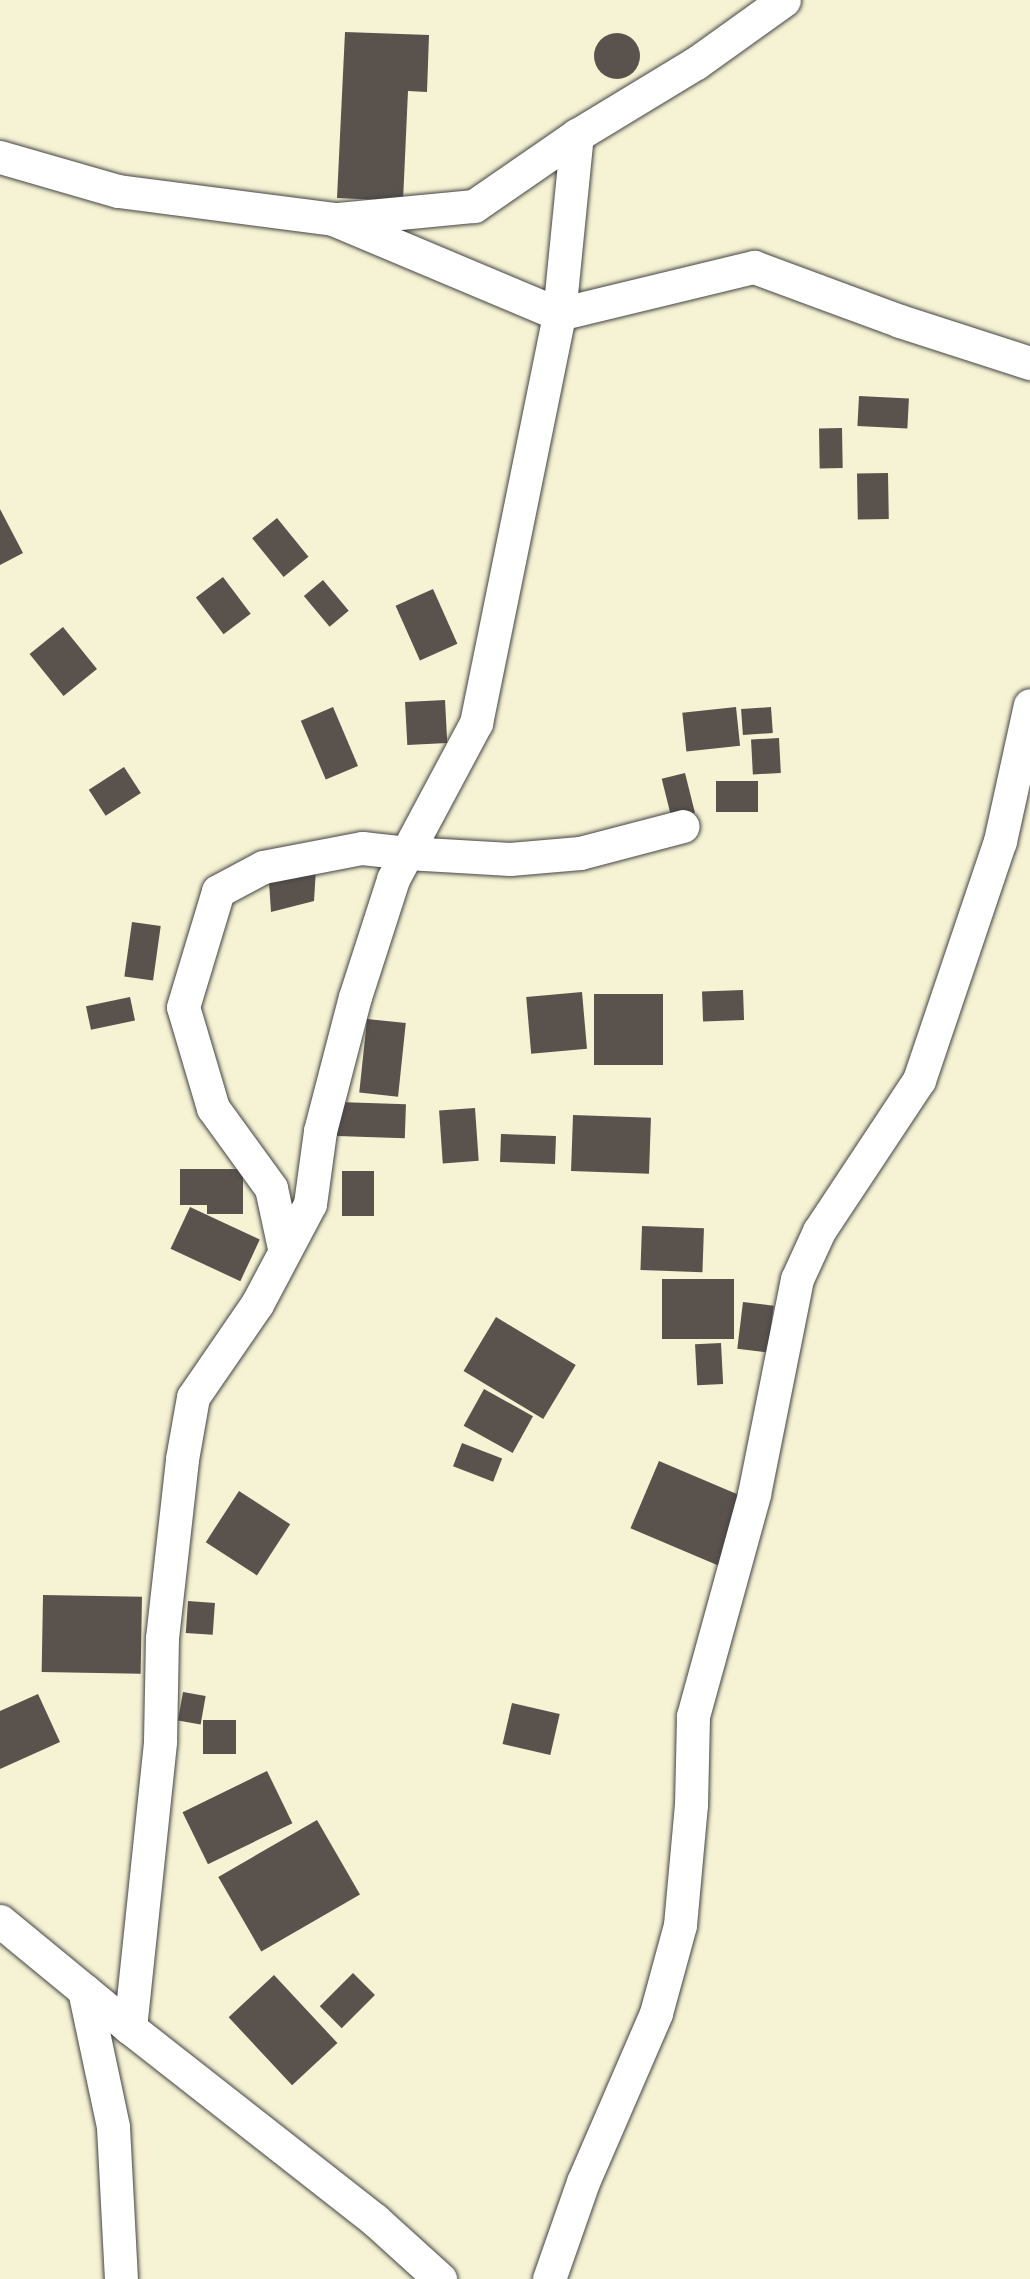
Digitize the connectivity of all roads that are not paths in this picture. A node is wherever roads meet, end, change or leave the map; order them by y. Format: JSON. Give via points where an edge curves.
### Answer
{"nodes":[{"id":1,"x":784,"y":0,"type":"edge"},
{"id":2,"x":577,"y":135,"type":"junction"},
{"id":3,"x":0,"y":157,"type":"edge"},
{"id":4,"x":333,"y":219,"type":"junction"},
{"id":5,"x":559,"y":314,"type":"junction"},
{"id":6,"x":1030,"y":363,"type":"edge"},
{"id":7,"x":1030,"y":705,"type":"edge"},
{"id":8,"x":683,"y":826,"type":"dead end"},
{"id":9,"x":400,"y":866,"type":"junction"},
{"id":10,"x":284,"y":1248,"type":"junction"},
{"id":11,"x":0,"y":1921,"type":"edge"},
{"id":12,"x":84,"y":1990,"type":"junction"},
{"id":13,"x":130,"y":2028,"type":"junction"},
{"id":14,"x":121,"y":2279,"type":"edge"},
{"id":15,"x":440,"y":2279,"type":"edge"},
{"id":16,"x":549,"y":2279,"type":"edge"}],
"edges":[{"from":1,"to":2,"type":"street","via":[[696,63]]},
{"from":2,"to":4,"type":"street","via":[[474,206]]},
{"from":2,"to":5,"type":"street"},
{"from":3,"to":4,"type":"street","via":[[118,191]]},
{"from":4,"to":5,"type":"street"},
{"from":5,"to":6,"type":"street","via":[[754,267],[900,321]]},
{"from":5,"to":9,"type":"street","via":[[476,723]]},
{"from":7,"to":16,"type":"street","via":[[1000,841],[920,1080],[819,1231],[797,1279],[754,1494],[693,1716],[691,1805],[680,1925],[656,2013],[583,2182]]},
{"from":8,"to":9,"type":"street","via":[[580,853]]},
{"from":9,"to":10,"type":"street","via":[[355,997],[320,1131],[310,1204]]},
{"from":9,"to":10,"type":"street","via":[[362,848],[262,867],[218,891],[183,1007],[213,1108],[271,1188]]},
{"from":10,"to":13,"type":"street","via":[[257,1304],[193,1397],[162,1638],[160,1741]]},
{"from":11,"to":12,"type":"street"},
{"from":12,"to":13,"type":"street"},
{"from":12,"to":14,"type":"street","via":[[113,2127]]},
{"from":13,"to":15,"type":"street","via":[[375,2220]]}]}
